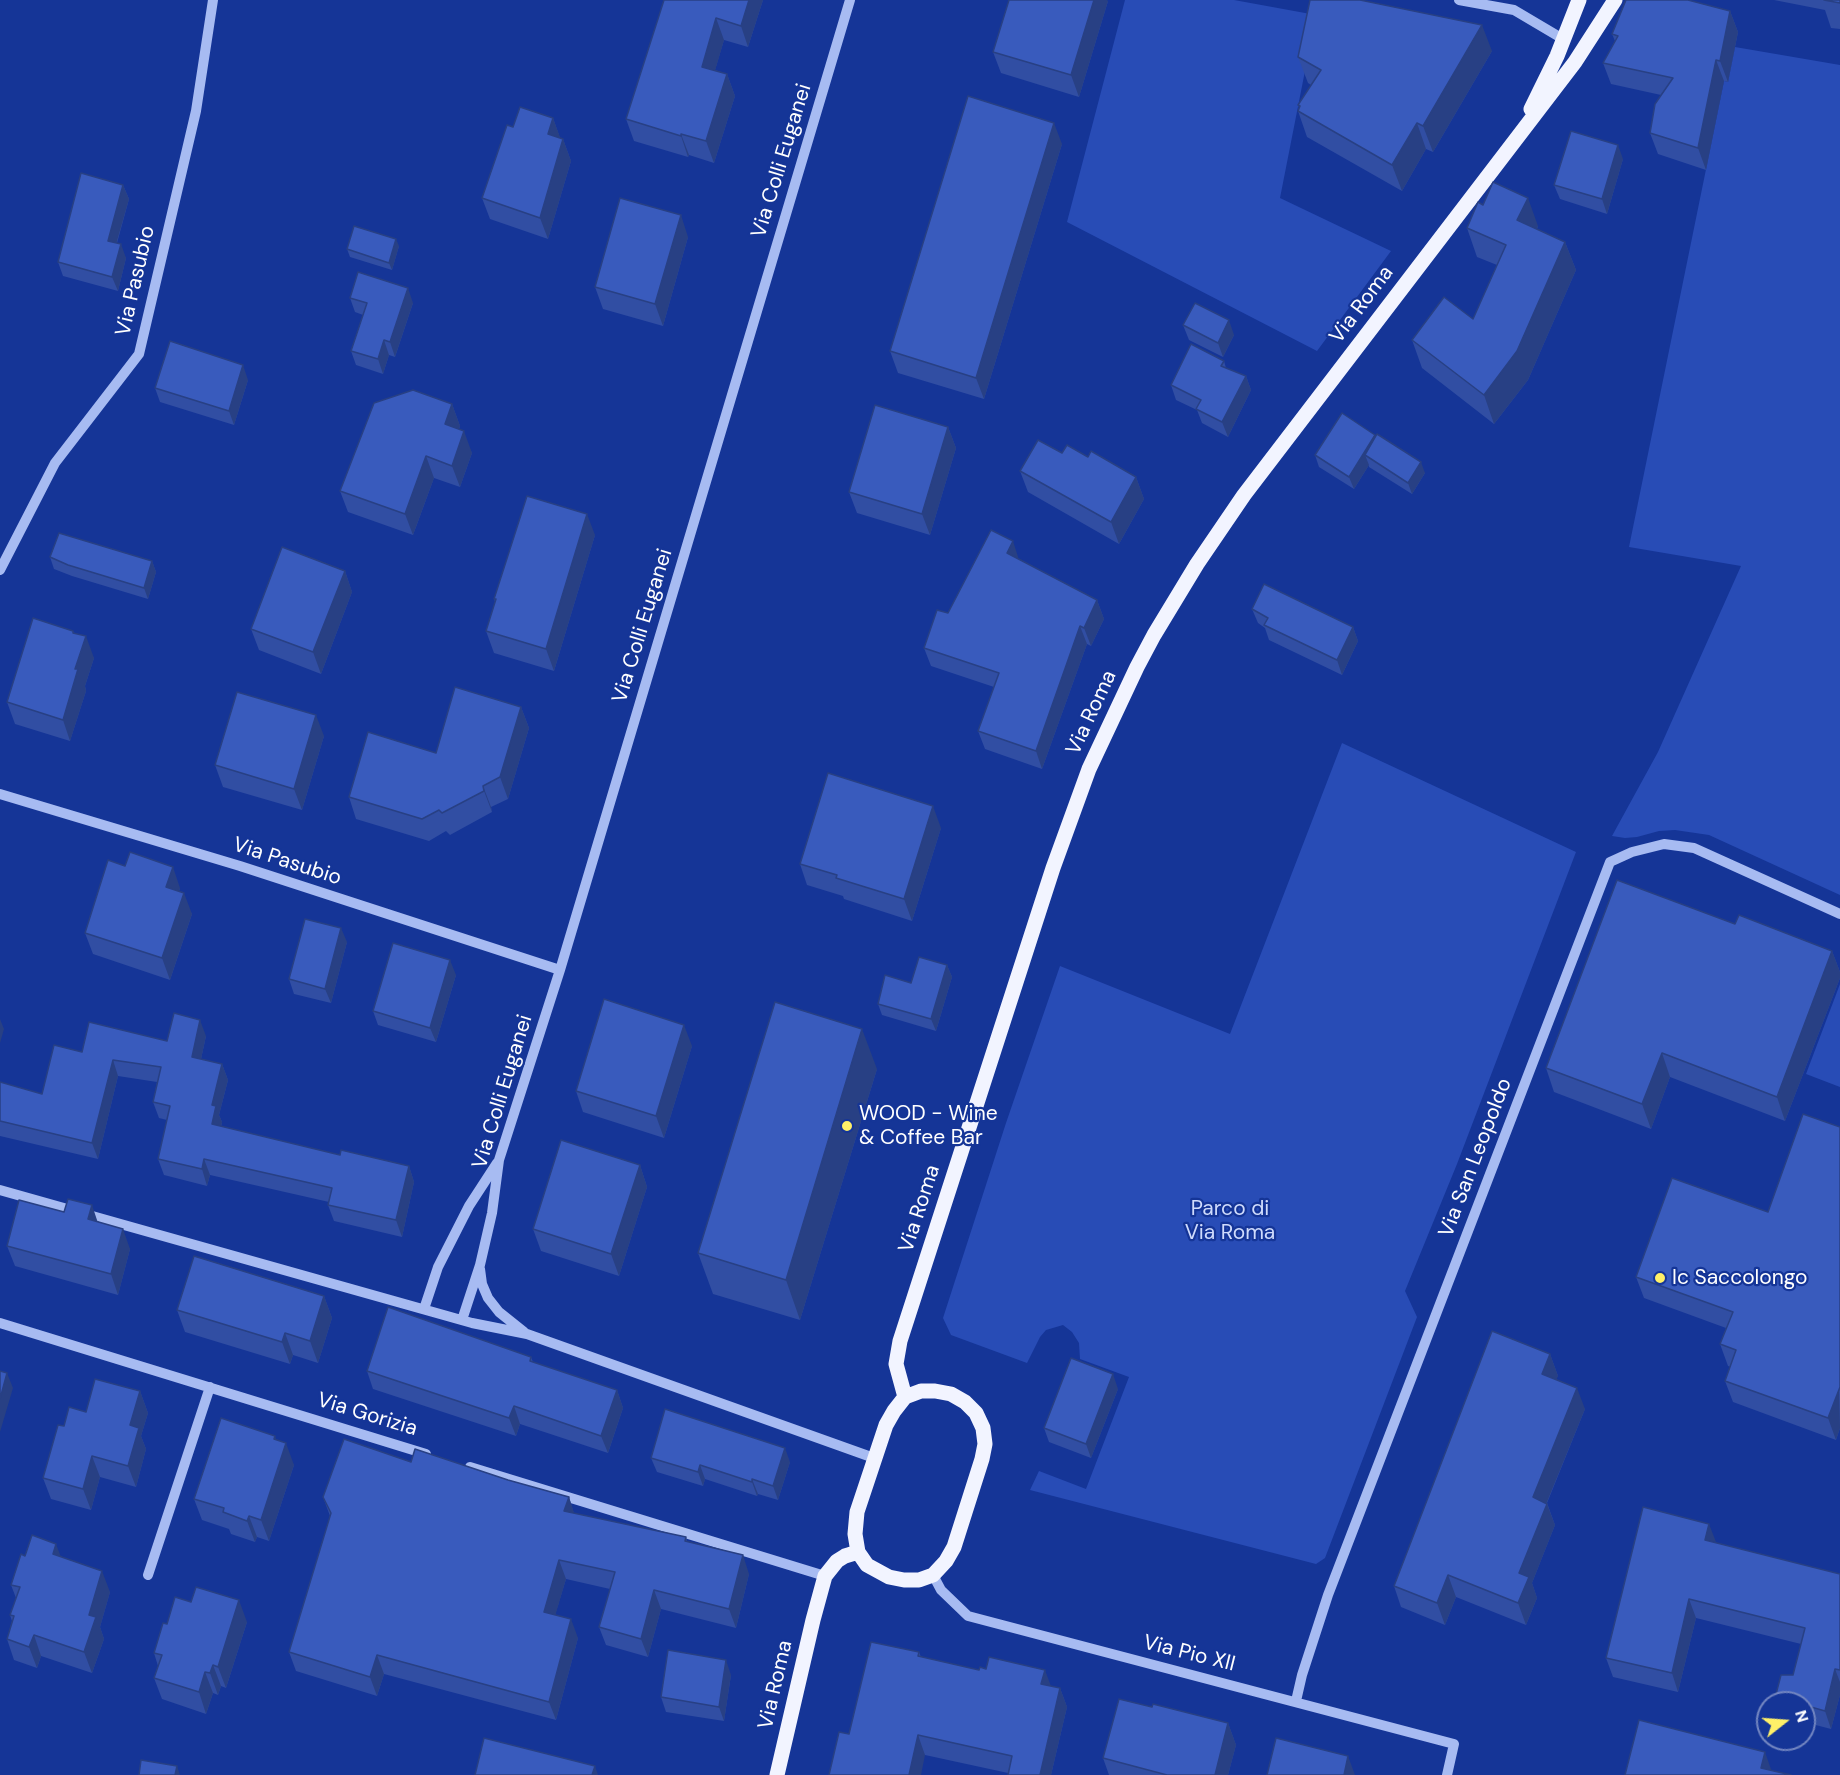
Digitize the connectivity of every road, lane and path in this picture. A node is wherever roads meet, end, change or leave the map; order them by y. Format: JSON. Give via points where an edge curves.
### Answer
{"nodes":[{"id":1,"x":213,"y":0,"type":"edge"},
{"id":2,"x":850,"y":0,"type":"edge"},
{"id":3,"x":1459,"y":0,"type":"edge"},
{"id":4,"x":1579,"y":0,"type":"edge"},
{"id":5,"x":1615,"y":0,"type":"edge"},
{"id":6,"x":1563,"y":39,"type":"junction"},
{"id":7,"x":1516,"y":139,"type":"junction"},
{"id":8,"x":0,"y":570,"type":"edge"},
{"id":9,"x":0,"y":794,"type":"edge"},
{"id":10,"x":1840,"y":914,"type":"edge"},
{"id":11,"x":560,"y":970,"type":"junction"},
{"id":12,"x":499,"y":1160,"type":"junction"},
{"id":13,"x":0,"y":1190,"type":"edge"},
{"id":14,"x":480,"y":1265,"type":"junction"},
{"id":15,"x":424,"y":1309,"type":"junction"},
{"id":16,"x":462,"y":1320,"type":"junction"},
{"id":17,"x":0,"y":1323,"type":"edge"},
{"id":18,"x":526,"y":1334,"type":"junction"},
{"id":19,"x":210,"y":1387,"type":"junction"},
{"id":20,"x":905,"y":1397,"type":"junction"},
{"id":21,"x":437,"y":1457,"type":"edge"},
{"id":22,"x":874,"y":1458,"type":"junction"},
{"id":23,"x":460,"y":1464,"type":"edge"},
{"id":24,"x":858,"y":1552,"type":"junction"},
{"id":25,"x":148,"y":1575,"type":"dead end"},
{"id":26,"x":933,"y":1575,"type":"junction"},
{"id":27,"x":825,"y":1576,"type":"junction"},
{"id":28,"x":1296,"y":1701,"type":"junction"},
{"id":29,"x":777,"y":1775,"type":"edge"},
{"id":30,"x":1447,"y":1775,"type":"edge"}],
"edges":[{"from":1,"to":8,"type":"street","name":"Via Pasubio","via":[[196,111],[139,354],[55,463]]},
{"from":2,"to":11,"type":"street","name":"Via Colli Euganei"},
{"from":3,"to":6,"type":"street","via":[[1514,10]]},
{"from":4,"to":6,"type":"main road","name":"Via Roma"},
{"from":5,"to":7,"type":"main road","name":"Via Roma","via":[[1575,62]]},
{"from":6,"to":7,"type":"main road","name":"Via Roma"},
{"from":7,"to":20,"type":"main road","name":"Via Roma","via":[[1244,495],[1191,574],[1137,667],[1089,769],[1053,868],[900,1341],[896,1364]]},
{"from":9,"to":11,"type":"street","name":"Via Pasubio","via":[[240,866]]},
{"from":10,"to":28,"type":"street","name":"Via San Leopoldo","via":[[1694,848],[1664,844],[1611,862],[1328,1595]]},
{"from":11,"to":12,"type":"street","name":"Via Colli Euganei"},
{"from":12,"to":14,"type":"street","name":"Via Colli Euganei"},
{"from":12,"to":15,"type":"street","via":[[469,1206],[438,1267]]},
{"from":13,"to":15,"type":"street"},
{"from":14,"to":16,"type":"street","name":"Via Colli Euganei"},
{"from":14,"to":18,"type":"street","name":"Via Colli Euganei","via":[[488,1298]]},
{"from":15,"to":16,"type":"street","name":"Via Colli Euganei"},
{"from":16,"to":18,"type":"street","name":"Via Colli Euganei"},
{"from":17,"to":19,"type":"street","name":"Via Gorizia"},
{"from":18,"to":22,"type":"street","name":"Via Colli Euganei"},
{"from":19,"to":21,"type":"street","name":"Via Gorizia"},
{"from":19,"to":25,"type":"street"},
{"from":20,"to":22,"type":"main road","via":[[886,1425]]},
{"from":20,"to":26,"type":"main road","via":[[921,1391],[951,1394],[971,1407],[983,1428],[982,1460],[954,1547]]},
{"from":22,"to":24,"type":"main road","via":[[857,1512]]},
{"from":23,"to":27,"type":"street"},
{"from":24,"to":26,"type":"main road","via":[[867,1565],[889,1578],[919,1580]]},
{"from":24,"to":27,"type":"main road","via":[[845,1556]]},
{"from":26,"to":28,"type":"street","name":"Via Pio XII","via":[[941,1590],[968,1616]]},
{"from":27,"to":29,"type":"main road","name":"Via Roma"},
{"from":28,"to":30,"type":"street","name":"Via Pio XII","via":[[1454,1744]]}]}
